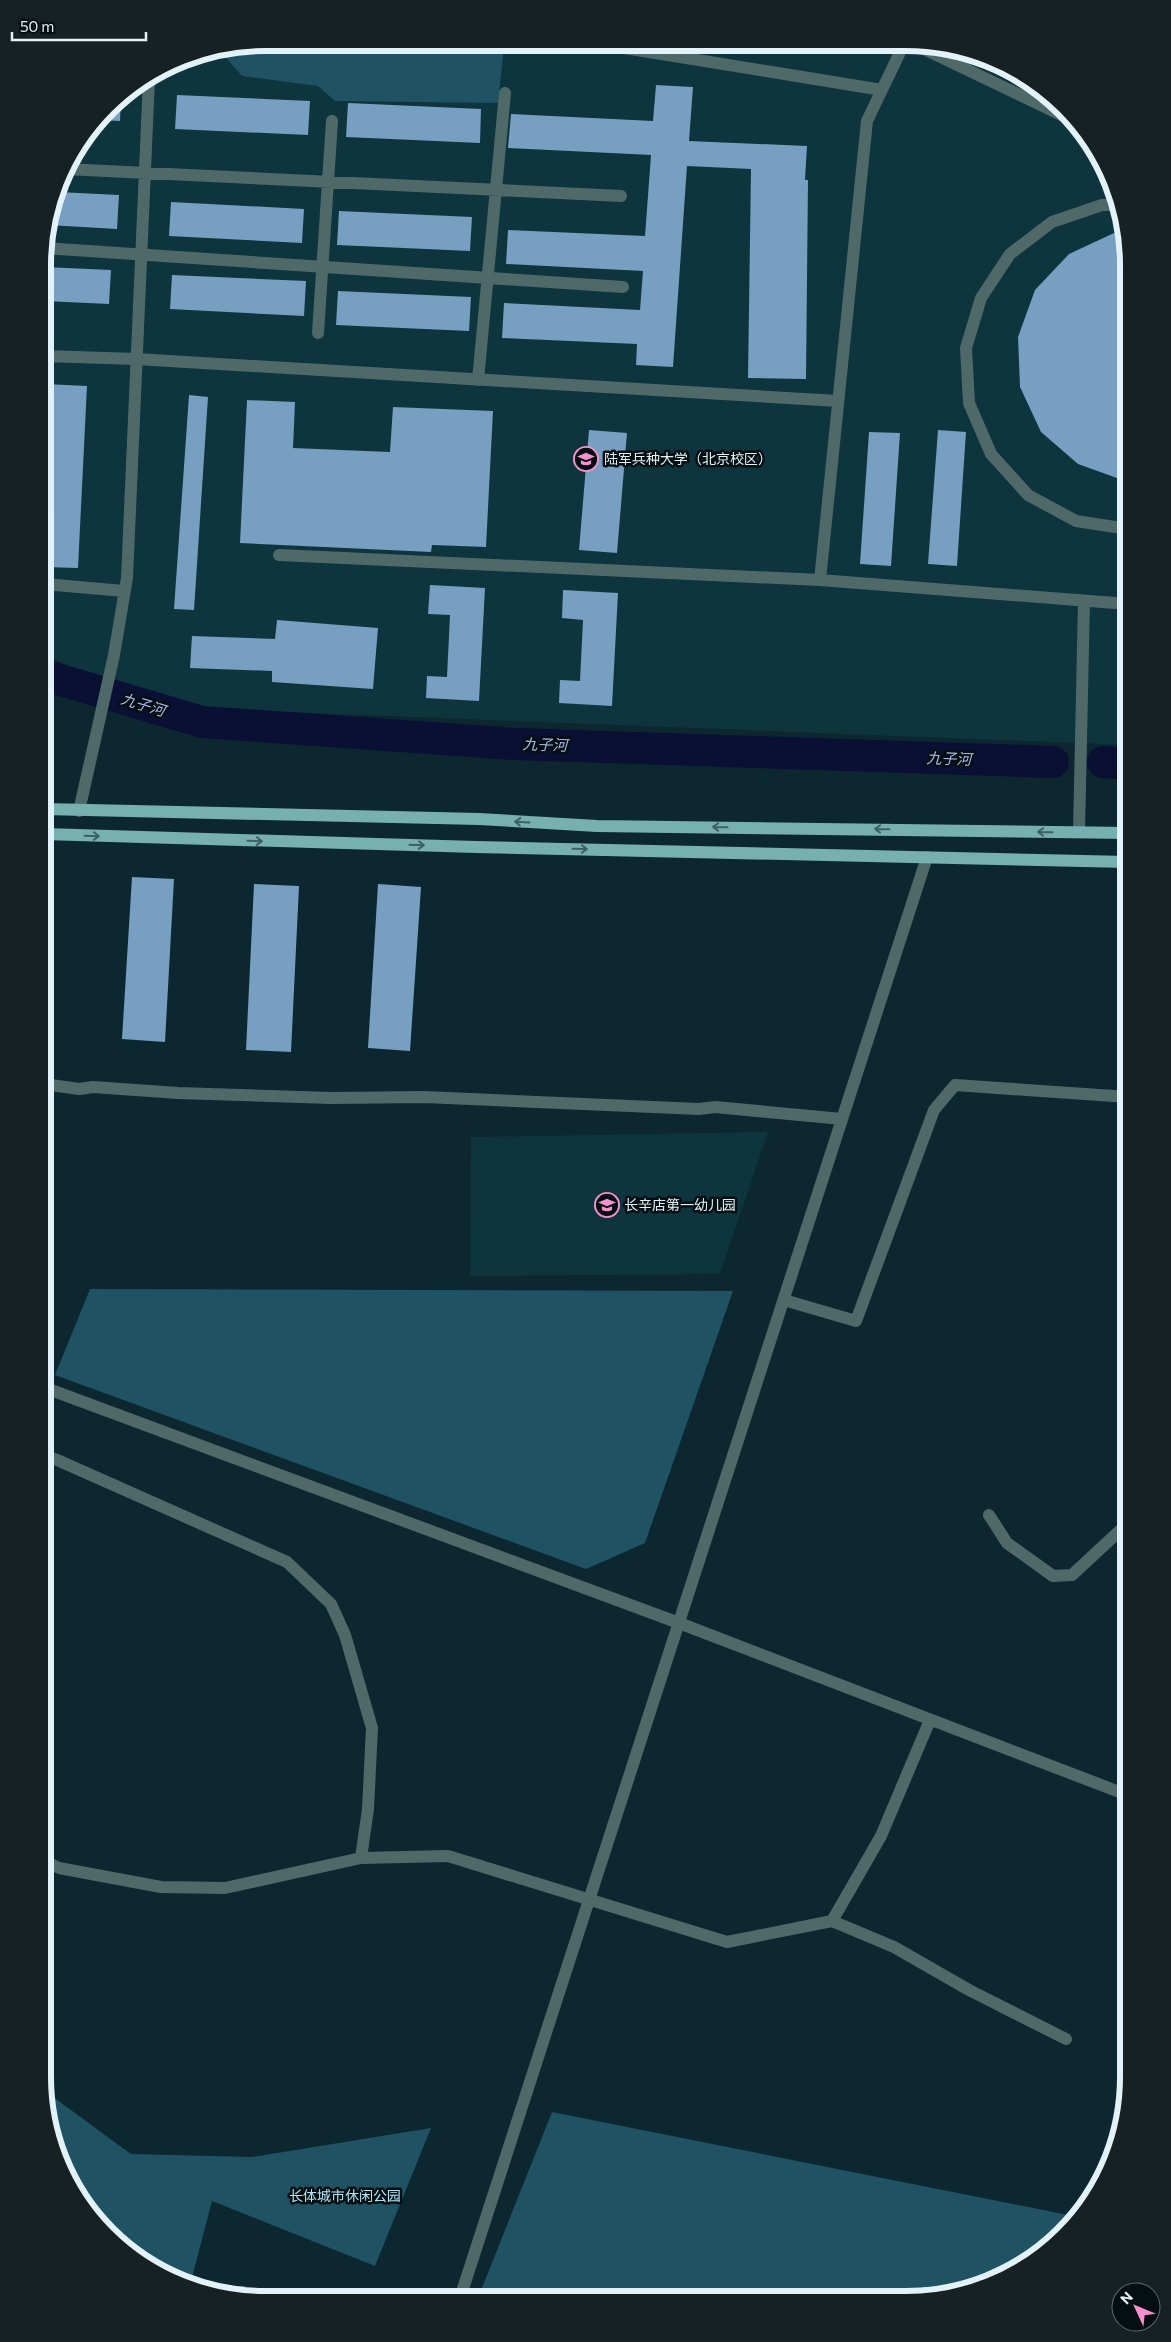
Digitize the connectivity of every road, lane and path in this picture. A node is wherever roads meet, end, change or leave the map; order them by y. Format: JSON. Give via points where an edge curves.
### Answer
{"nodes":[{"id":1,"x":643,"y":51,"type":"edge"},
{"id":2,"x":901,"y":51,"type":"edge"},
{"id":3,"x":935,"y":53,"type":"edge"},
{"id":4,"x":149,"y":85,"type":"edge"},
{"id":5,"x":882,"y":90,"type":"junction"},
{"id":6,"x":505,"y":93,"type":"dead end"},
{"id":7,"x":1054,"y":111,"type":"edge"},
{"id":8,"x":332,"y":121,"type":"dead end"},
{"id":9,"x":73,"y":169,"type":"edge"},
{"id":10,"x":145,"y":173,"type":"junction"},
{"id":11,"x":328,"y":182,"type":"junction"},
{"id":12,"x":496,"y":190,"type":"junction"},
{"id":13,"x":621,"y":196,"type":"dead end"},
{"id":14,"x":1111,"y":205,"type":"edge"},
{"id":15,"x":52,"y":249,"type":"edge"},
{"id":16,"x":141,"y":255,"type":"junction"},
{"id":17,"x":323,"y":267,"type":"junction"},
{"id":18,"x":488,"y":278,"type":"junction"},
{"id":19,"x":623,"y":287,"type":"dead end"},
{"id":20,"x":318,"y":334,"type":"dead end"},
{"id":21,"x":51,"y":356,"type":"edge"},
{"id":22,"x":136,"y":359,"type":"junction"},
{"id":23,"x":478,"y":380,"type":"junction"},
{"id":24,"x":838,"y":402,"type":"junction"},
{"id":25,"x":1120,"y":528,"type":"edge"},
{"id":26,"x":279,"y":555,"type":"dead end"},
{"id":27,"x":820,"y":580,"type":"junction"},
{"id":28,"x":51,"y":585,"type":"edge"},
{"id":29,"x":124,"y":591,"type":"junction"},
{"id":30,"x":1084,"y":601,"type":"junction"},
{"id":31,"x":1120,"y":603,"type":"edge"},
{"id":32,"x":51,"y":809,"type":"edge"},
{"id":33,"x":79,"y":811,"type":"junction"},
{"id":34,"x":1079,"y":832,"type":"junction"},
{"id":35,"x":1120,"y":833,"type":"edge"},
{"id":36,"x":51,"y":834,"type":"edge"},
{"id":37,"x":927,"y":857,"type":"junction"},
{"id":38,"x":1120,"y":862,"type":"edge"},
{"id":39,"x":51,"y":1085,"type":"edge"},
{"id":40,"x":1120,"y":1096,"type":"edge"},
{"id":41,"x":842,"y":1119,"type":"junction"},
{"id":42,"x":784,"y":1300,"type":"junction"},
{"id":43,"x":51,"y":1390,"type":"edge"},
{"id":44,"x":51,"y":1458,"type":"edge"},
{"id":45,"x":989,"y":1515,"type":"dead end"},
{"id":46,"x":1120,"y":1530,"type":"edge"},
{"id":47,"x":679,"y":1623,"type":"junction"},
{"id":48,"x":930,"y":1720,"type":"junction"},
{"id":49,"x":1120,"y":1792,"type":"edge"},
{"id":50,"x":361,"y":1858,"type":"junction"},
{"id":51,"x":51,"y":1864,"type":"edge"},
{"id":52,"x":589,"y":1900,"type":"junction"},
{"id":53,"x":832,"y":1921,"type":"junction"},
{"id":54,"x":1066,"y":2039,"type":"dead end"},
{"id":55,"x":462,"y":2291,"type":"edge"}],
"edges":[{"from":1,"to":5,"type":"street"},
{"from":2,"to":5,"type":"street"},
{"from":3,"to":7,"type":"street"},
{"from":4,"to":10,"type":"street"},
{"from":5,"to":24,"type":"street","via":[[867,121]]},
{"from":6,"to":12,"type":"street"},
{"from":8,"to":11,"type":"street"},
{"from":9,"to":10,"type":"street"},
{"from":10,"to":11,"type":"street"},
{"from":10,"to":16,"type":"street"},
{"from":11,"to":12,"type":"street"},
{"from":11,"to":17,"type":"street"},
{"from":12,"to":13,"type":"street"},
{"from":12,"to":18,"type":"street"},
{"from":14,"to":25,"type":"street","via":[[1052,222],[1010,254],[981,298],[966,348],[969,403],[991,454],[1028,495],[1076,521]]},
{"from":15,"to":16,"type":"street"},
{"from":16,"to":17,"type":"street"},
{"from":16,"to":22,"type":"street"},
{"from":17,"to":18,"type":"street"},
{"from":17,"to":20,"type":"street"},
{"from":18,"to":19,"type":"street"},
{"from":18,"to":23,"type":"street"},
{"from":21,"to":22,"type":"street"},
{"from":22,"to":23,"type":"street"},
{"from":22,"to":29,"type":"street"},
{"from":23,"to":24,"type":"street"},
{"from":24,"to":27,"type":"street"},
{"from":26,"to":27,"type":"street"},
{"from":27,"to":30,"type":"street"},
{"from":28,"to":29,"type":"street"},
{"from":29,"to":33,"type":"street","via":[[114,655]]},
{"from":30,"to":31,"type":"street"},
{"from":30,"to":34,"type":"street"},
{"from":32,"to":33,"type":"main road"},
{"from":34,"to":33,"type":"main road","one_way":true,"via":[[597,826],[479,819]]},
{"from":34,"to":35,"type":"main road"},
{"from":36,"to":37,"type":"main road","one_way":true},
{"from":37,"to":38,"type":"main road"},
{"from":37,"to":41,"type":"street"},
{"from":39,"to":41,"type":"street","via":[[178,1094],[424,1097],[699,1109],[715,1106]]},
{"from":40,"to":42,"type":"street","via":[[955,1084],[934,1110],[856,1321]]},
{"from":41,"to":42,"type":"street"},
{"from":42,"to":47,"type":"street"},
{"from":43,"to":47,"type":"street"},
{"from":44,"to":50,"type":"street","via":[[287,1562],[331,1604],[345,1635],[372,1728],[368,1809]]},
{"from":45,"to":46,"type":"street","via":[[1007,1542],[1054,1576],[1072,1575]]},
{"from":47,"to":48,"type":"street"},
{"from":47,"to":52,"type":"street"},
{"from":48,"to":49,"type":"street"},
{"from":48,"to":53,"type":"street","via":[[881,1836]]},
{"from":50,"to":51,"type":"street","via":[[225,1888],[161,1887]]},
{"from":50,"to":52,"type":"street","via":[[448,1856]]},
{"from":52,"to":53,"type":"street","via":[[727,1942]]},
{"from":52,"to":55,"type":"street"},
{"from":53,"to":54,"type":"street","via":[[894,1947],[969,1990]]}]}
